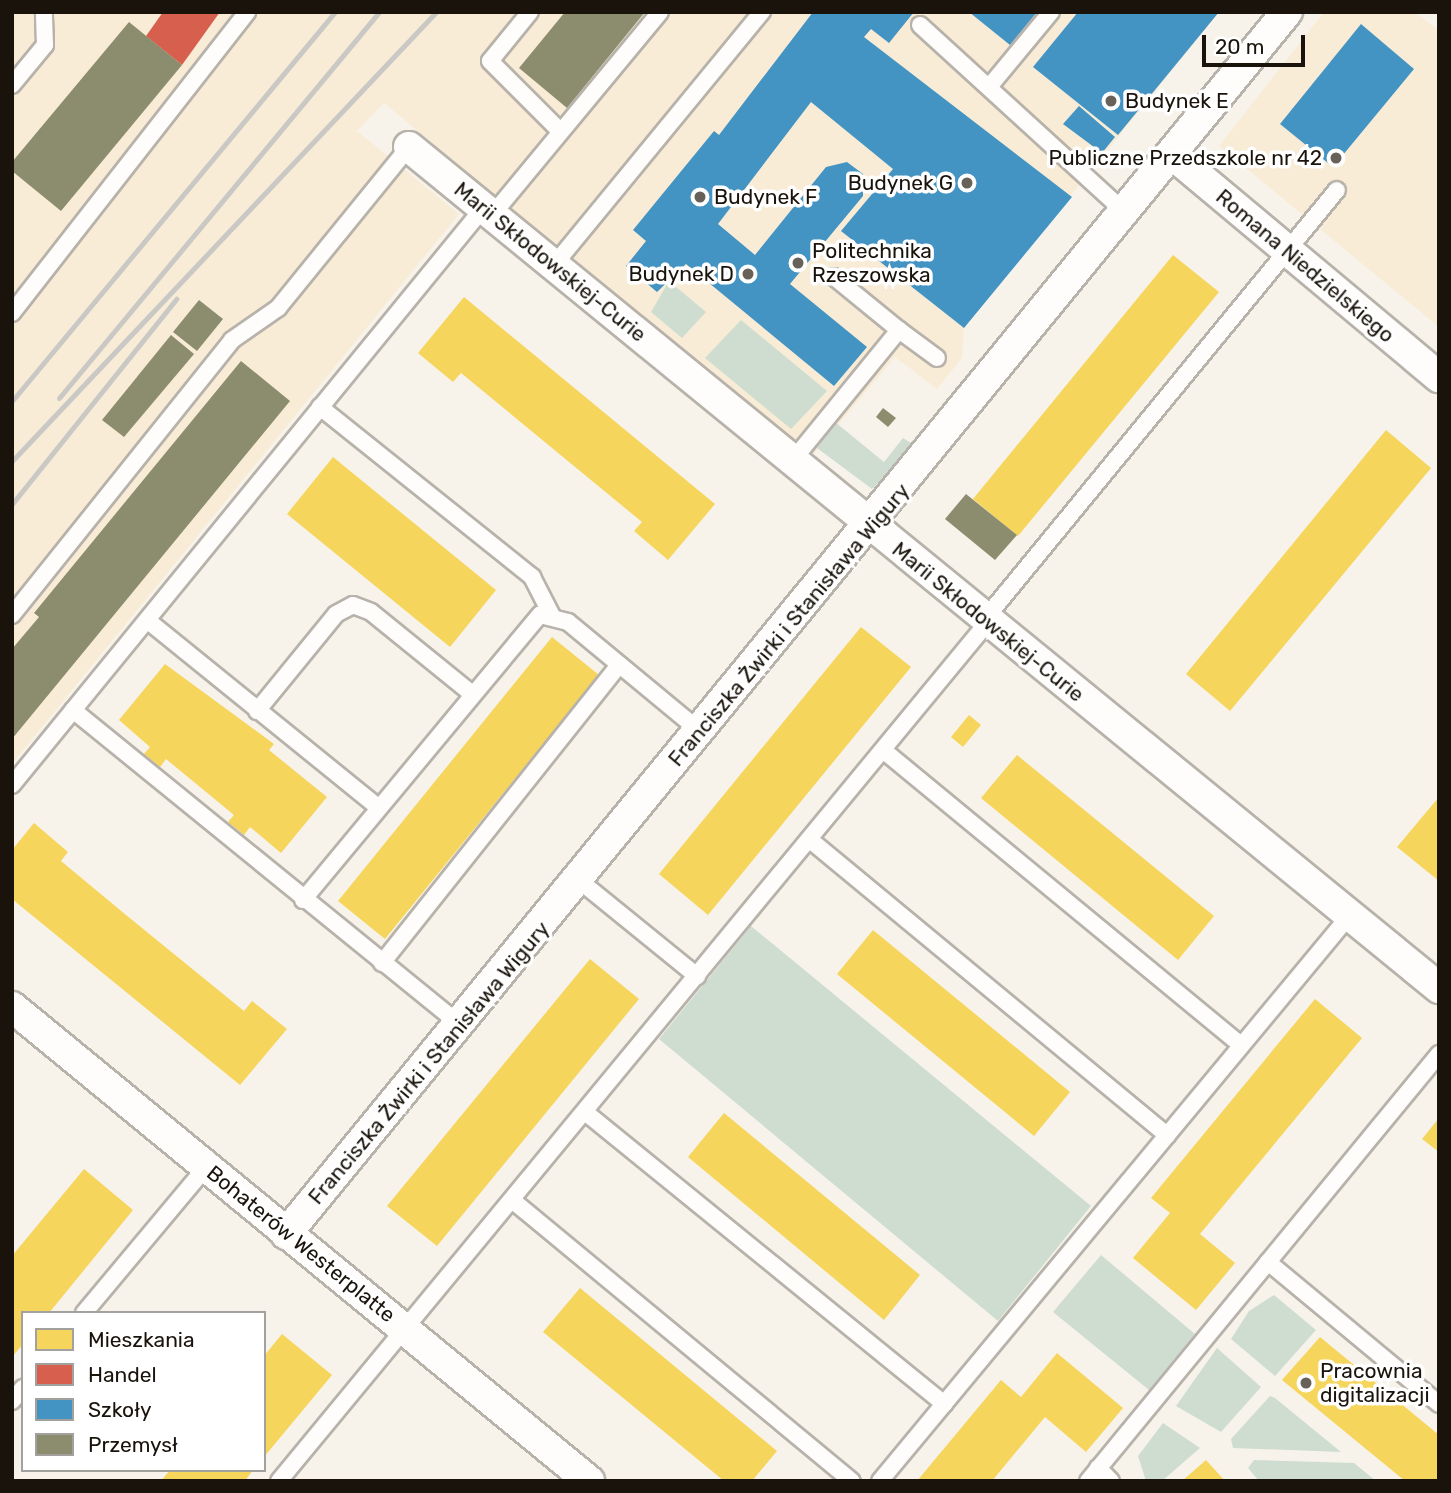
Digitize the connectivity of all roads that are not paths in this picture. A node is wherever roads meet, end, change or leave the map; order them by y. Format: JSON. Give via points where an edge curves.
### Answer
{"nodes":[{"id":1,"x":44,"y":12,"type":"edge"},
{"id":2,"x":247,"y":12,"type":"edge"},
{"id":3,"x":530,"y":12,"type":"edge"},
{"id":4,"x":660,"y":12,"type":"edge"},
{"id":5,"x":762,"y":12,"type":"edge"},
{"id":6,"x":1051,"y":12,"type":"edge"},
{"id":7,"x":1287,"y":12,"type":"edge"},
{"id":8,"x":920,"y":25,"type":"dead end"},
{"id":9,"x":12,"y":85,"type":"edge"},
{"id":10,"x":989,"y":87,"type":"junction"},
{"id":11,"x":560,"y":131,"type":"junction"},
{"id":12,"x":409,"y":147,"type":"joint"},
{"id":13,"x":1172,"y":154,"type":"junction"},
{"id":14,"x":1337,"y":190,"type":"dead end"},
{"id":15,"x":489,"y":211,"type":"junction"},
{"id":16,"x":1126,"y":213,"type":"junction"},
{"id":17,"x":1286,"y":252,"type":"junction"},
{"id":18,"x":554,"y":265,"type":"junction"},
{"id":19,"x":834,"y":277,"type":"dead end"},
{"id":20,"x":12,"y":313,"type":"edge"},
{"id":21,"x":899,"y":330,"type":"junction"},
{"id":22,"x":937,"y":358,"type":"dead end"},
{"id":23,"x":1439,"y":377,"type":"edge"},
{"id":24,"x":320,"y":408,"type":"junction"},
{"id":25,"x":793,"y":460,"type":"junction"},
{"id":26,"x":872,"y":526,"type":"junction"},
{"id":27,"x":551,"y":614,"type":"junction"},
{"id":28,"x":12,"y":615,"type":"edge"},
{"id":29,"x":147,"y":620,"type":"junction"},
{"id":30,"x":986,"y":621,"type":"junction"},
{"id":31,"x":620,"y":665,"type":"junction"},
{"id":32,"x":471,"y":693,"type":"junction"},
{"id":33,"x":73,"y":710,"type":"junction"},
{"id":34,"x":257,"y":710,"type":"junction"},
{"id":35,"x":701,"y":732,"type":"junction"},
{"id":36,"x":883,"y":750,"type":"junction"},
{"id":37,"x":12,"y":785,"type":"edge"},
{"id":38,"x":378,"y":807,"type":"junction"},
{"id":39,"x":809,"y":839,"type":"junction"},
{"id":40,"x":580,"y":881,"type":"junction"},
{"id":41,"x":303,"y":900,"type":"junction"},
{"id":42,"x":1349,"y":916,"type":"junction"},
{"id":43,"x":382,"y":963,"type":"junction"},
{"id":44,"x":697,"y":976,"type":"junction"},
{"id":45,"x":1439,"y":988,"type":"edge"},
{"id":46,"x":12,"y":1007,"type":"edge"},
{"id":47,"x":461,"y":1025,"type":"junction"},
{"id":48,"x":1241,"y":1045,"type":"junction"},
{"id":49,"x":1439,"y":1054,"type":"edge"},
{"id":50,"x":586,"y":1112,"type":"junction"},
{"id":51,"x":1167,"y":1135,"type":"junction"},
{"id":52,"x":206,"y":1167,"type":"junction"},
{"id":53,"x":512,"y":1200,"type":"junction"},
{"id":54,"x":286,"y":1234,"type":"junction"},
{"id":55,"x":1268,"y":1262,"type":"junction"},
{"id":56,"x":86,"y":1311,"type":"edge"},
{"id":57,"x":405,"y":1328,"type":"junction"},
{"id":58,"x":944,"y":1404,"type":"junction"},
{"id":59,"x":1439,"y":1404,"type":"edge"},
{"id":60,"x":1093,"y":1474,"type":"edge"},
{"id":61,"x":279,"y":1481,"type":"edge"},
{"id":62,"x":589,"y":1481,"type":"edge"},
{"id":63,"x":852,"y":1481,"type":"edge"},
{"id":64,"x":880,"y":1481,"type":"edge"},
{"id":65,"x":1111,"y":1481,"type":"edge"}],
"edges":[{"from":1,"to":9,"type":"lane","via":[[45,45]]},
{"from":2,"to":20,"type":"lane"},
{"from":3,"to":11,"type":"lane","via":[[490,61]]},
{"from":4,"to":11,"type":"lane"},
{"from":5,"to":18,"type":"lane"},
{"from":6,"to":10,"type":"lane"},
{"from":7,"to":13,"type":"street","name":"Franciszka Żwirki i Stanisława Wigury"},
{"from":8,"to":10,"type":"lane"},
{"from":10,"to":16,"type":"lane"},
{"from":11,"to":15,"type":"lane"},
{"from":12,"to":15,"type":"street","name":"Marii Skłodowskiej-Curie"},
{"from":12,"to":28,"type":"lane","via":[[278,308],[232,341]]},
{"from":13,"to":16,"type":"street","name":"Franciszka Żwirki i Stanisława Wigury"},
{"from":13,"to":17,"type":"street","name":"Romana Niedzielskiego"},
{"from":14,"to":17,"type":"lane"},
{"from":15,"to":18,"type":"street","name":"Marii Skłodowskiej-Curie"},
{"from":15,"to":24,"type":"lane"},
{"from":16,"to":26,"type":"street","name":"Franciszka Żwirki i Stanisława Wigury"},
{"from":17,"to":23,"type":"street","name":"Romana Niedzielskiego"},
{"from":17,"to":30,"type":"lane"},
{"from":18,"to":25,"type":"street","name":"Marii Skłodowskiej-Curie"},
{"from":19,"to":21,"type":"lane"},
{"from":21,"to":22,"type":"lane"},
{"from":21,"to":25,"type":"lane"},
{"from":24,"to":27,"type":"lane","via":[[532,577]]},
{"from":24,"to":29,"type":"lane"},
{"from":25,"to":26,"type":"street","name":"Marii Skłodowskiej-Curie"},
{"from":26,"to":30,"type":"street","name":"Marii Skłodowskiej-Curie"},
{"from":26,"to":35,"type":"street","name":"Franciszka Żwirki i Stanisława Wigury"},
{"from":27,"to":31,"type":"lane"},
{"from":27,"to":32,"type":"lane","via":[[530,620]]},
{"from":29,"to":33,"type":"lane"},
{"from":29,"to":34,"type":"lane"},
{"from":30,"to":36,"type":"lane"},
{"from":30,"to":42,"type":"street","name":"Marii Skłodowskiej-Curie"},
{"from":31,"to":35,"type":"lane"},
{"from":31,"to":43,"type":"lane"},
{"from":32,"to":34,"type":"lane","via":[[371,612],[353,605],[336,614]]},
{"from":32,"to":38,"type":"lane"},
{"from":33,"to":37,"type":"lane"},
{"from":33,"to":41,"type":"lane"},
{"from":34,"to":38,"type":"lane"},
{"from":35,"to":40,"type":"street","name":"Franciszka Żwirki i Stanisława Wigury"},
{"from":36,"to":39,"type":"lane"},
{"from":36,"to":48,"type":"lane"},
{"from":38,"to":41,"type":"lane"},
{"from":39,"to":44,"type":"lane"},
{"from":39,"to":51,"type":"lane"},
{"from":40,"to":44,"type":"lane"},
{"from":40,"to":47,"type":"street","name":"Franciszka Żwirki i Stanisława Wigury"},
{"from":41,"to":43,"type":"lane"},
{"from":42,"to":45,"type":"street","name":"Marii Skłodowskiej-Curie"},
{"from":42,"to":48,"type":"lane"},
{"from":43,"to":47,"type":"lane"},
{"from":44,"to":50,"type":"lane"},
{"from":46,"to":52,"type":"street","name":"Bohaterów Westerplatte"},
{"from":47,"to":54,"type":"street","name":"Franciszka Żwirki i Stanisława Wigury"},
{"from":48,"to":51,"type":"lane"},
{"from":49,"to":55,"type":"lane"},
{"from":50,"to":53,"type":"lane"},
{"from":50,"to":58,"type":"lane"},
{"from":51,"to":58,"type":"lane"},
{"from":52,"to":54,"type":"street","name":"Bohaterów Westerplatte"},
{"from":52,"to":56,"type":"lane"},
{"from":53,"to":57,"type":"lane"},
{"from":53,"to":63,"type":"lane"},
{"from":54,"to":57,"type":"street","name":"Bohaterów Westerplatte"},
{"from":55,"to":59,"type":"lane"},
{"from":55,"to":60,"type":"lane"},
{"from":57,"to":61,"type":"lane"},
{"from":57,"to":62,"type":"street","name":"Bohaterów Westerplatte"},
{"from":58,"to":64,"type":"lane"},
{"from":60,"to":65,"type":"lane"}]}
